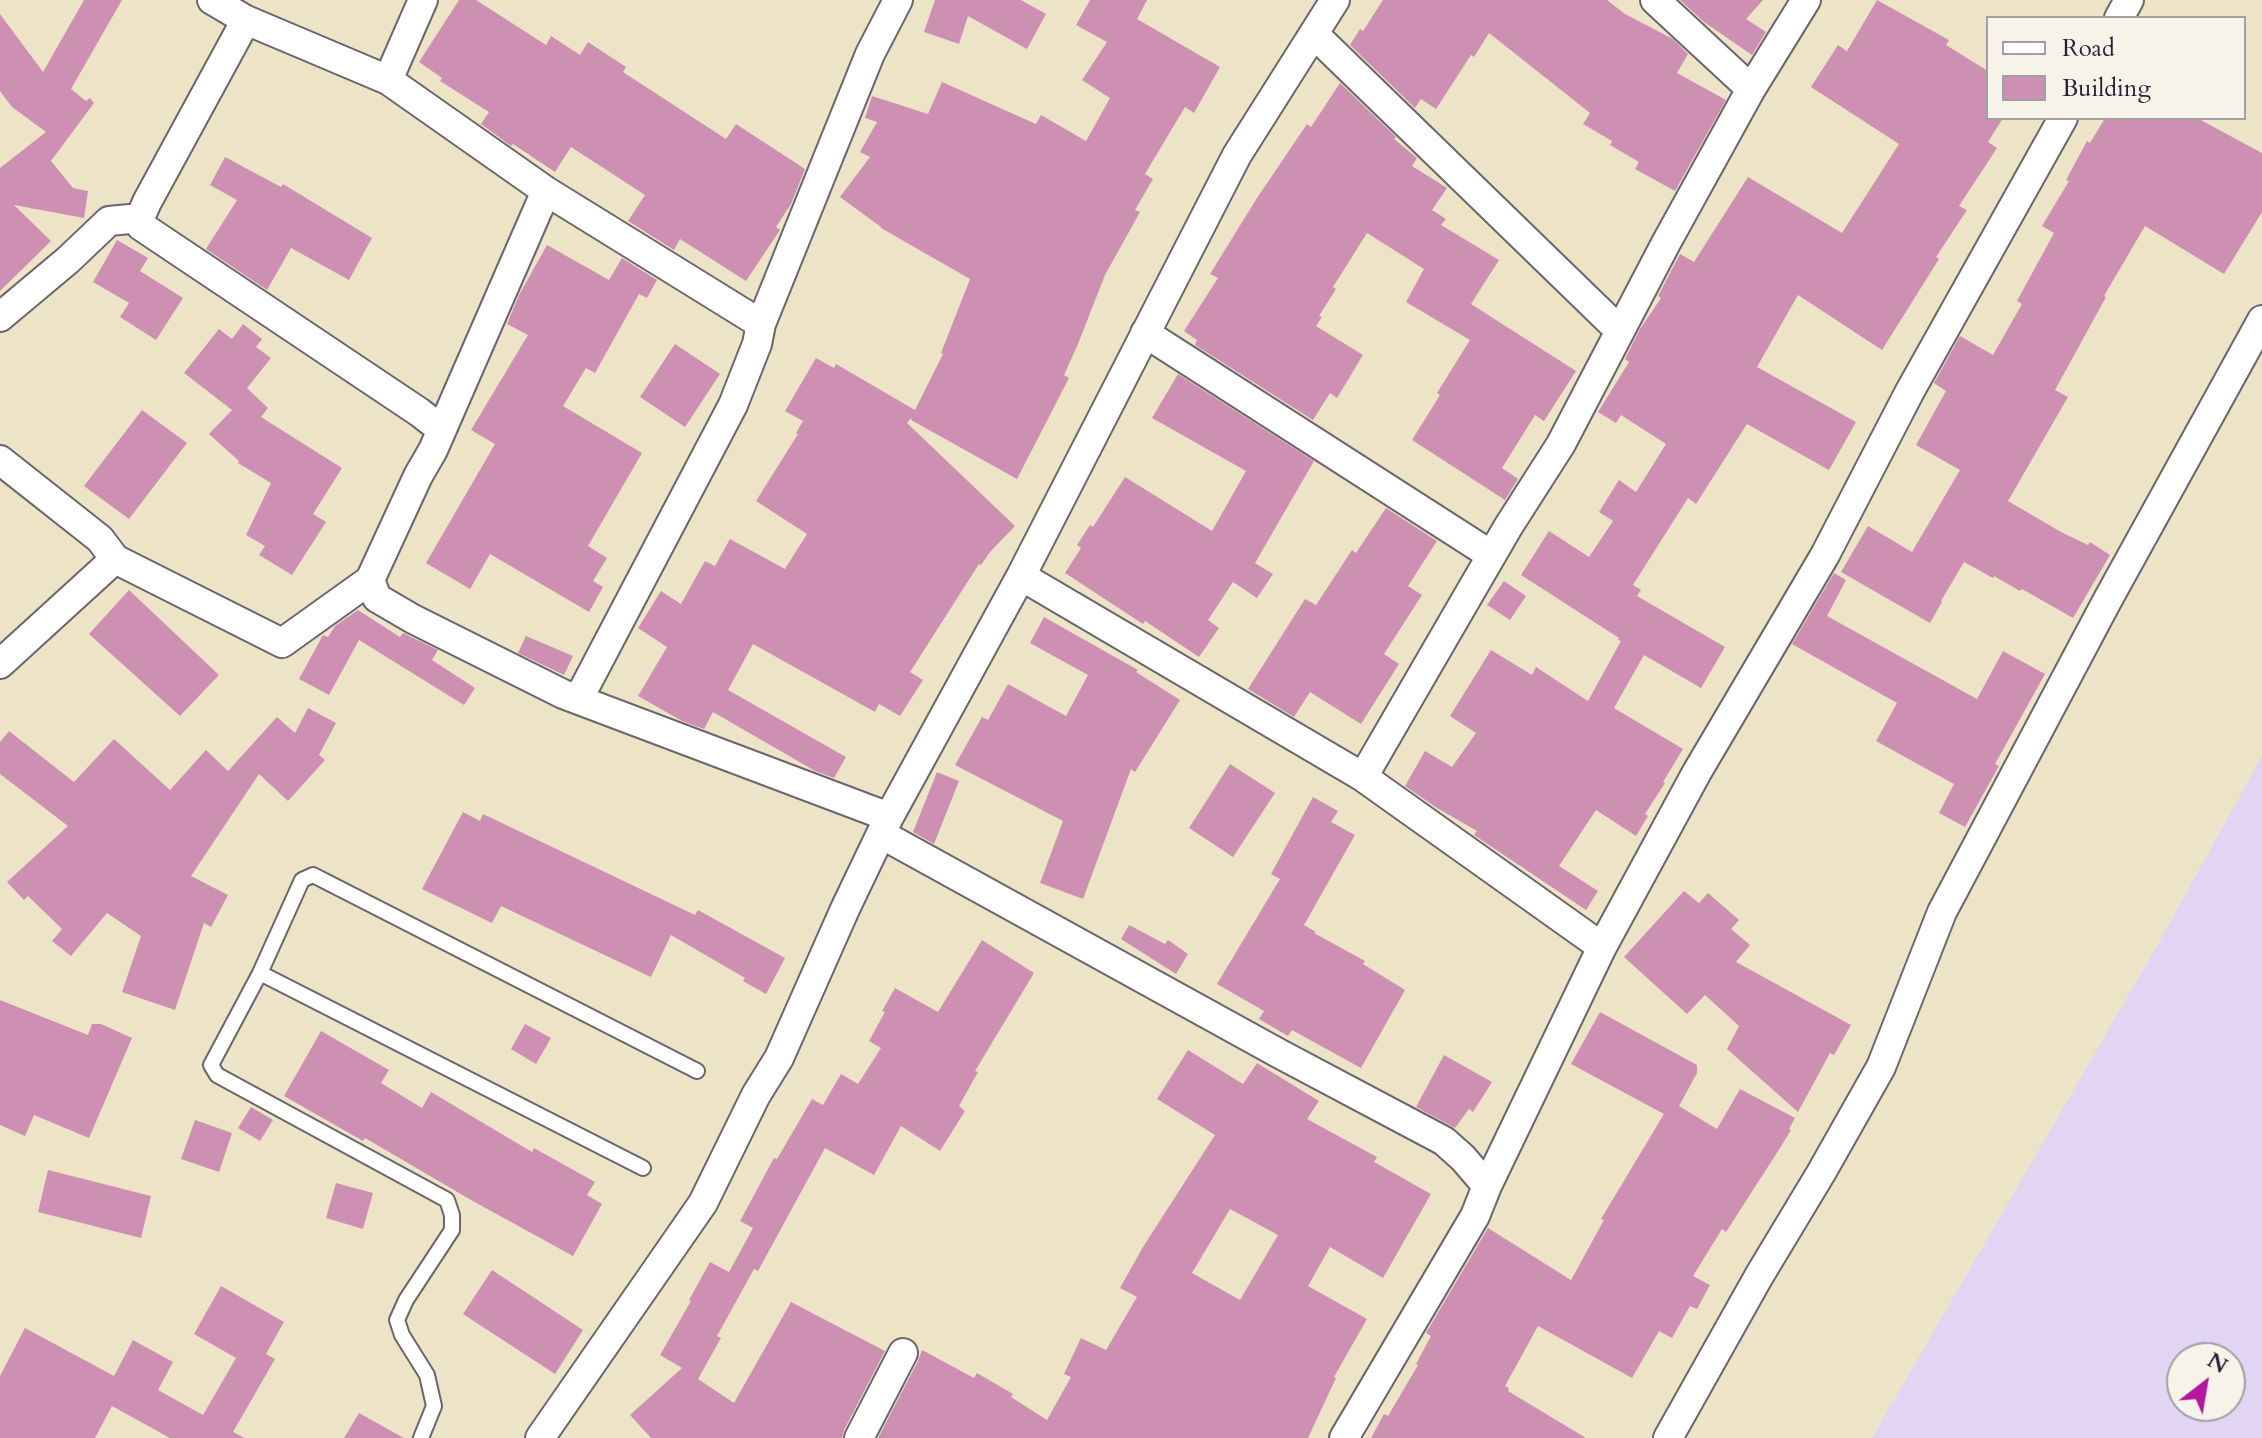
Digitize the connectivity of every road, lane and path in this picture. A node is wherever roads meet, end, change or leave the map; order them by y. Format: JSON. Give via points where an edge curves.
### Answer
{"nodes":[{"id":1,"x":212,"y":0,"type":"edge"},
{"id":2,"x":423,"y":0,"type":"edge"},
{"id":3,"x":898,"y":0,"type":"edge"},
{"id":4,"x":1335,"y":0,"type":"edge"},
{"id":5,"x":1655,"y":0,"type":"edge"},
{"id":6,"x":1806,"y":0,"type":"edge"},
{"id":7,"x":246,"y":20,"type":"junction"},
{"id":8,"x":1314,"y":34,"type":"junction"},
{"id":9,"x":388,"y":80,"type":"junction"},
{"id":10,"x":1751,"y":89,"type":"junction"},
{"id":11,"x":2062,"y":120,"type":"edge"},
{"id":12,"x":546,"y":191,"type":"junction"},
{"id":13,"x":140,"y":218,"type":"junction"},
{"id":14,"x":0,"y":317,"type":"edge"},
{"id":15,"x":2262,"y":320,"type":"edge"},
{"id":16,"x":761,"y":324,"type":"junction"},
{"id":17,"x":1620,"y":331,"type":"junction"},
{"id":18,"x":1145,"y":333,"type":"junction"},
{"id":19,"x":441,"y":429,"type":"junction"},
{"id":20,"x":0,"y":460,"type":"edge"},
{"id":21,"x":1491,"y":555,"type":"junction"},
{"id":22,"x":115,"y":559,"type":"junction"},
{"id":23,"x":1021,"y":576,"type":"junction"},
{"id":24,"x":370,"y":580,"type":"junction"},
{"id":25,"x":0,"y":664,"type":"edge"},
{"id":26,"x":579,"y":698,"type":"junction"},
{"id":27,"x":1363,"y":777,"type":"junction"},
{"id":28,"x":885,"y":826,"type":"junction"},
{"id":29,"x":1602,"y":947,"type":"junction"},
{"id":30,"x":260,"y":973,"type":"junction"},
{"id":31,"x":697,"y":1071,"type":"dead end"},
{"id":32,"x":643,"y":1168,"type":"dead end"},
{"id":33,"x":1487,"y":1186,"type":"junction"},
{"id":34,"x":903,"y":1353,"type":"dead end"},
{"id":35,"x":421,"y":1438,"type":"edge"},
{"id":36,"x":540,"y":1438,"type":"edge"},
{"id":37,"x":859,"y":1438,"type":"edge"},
{"id":38,"x":1344,"y":1438,"type":"edge"},
{"id":39,"x":1668,"y":1438,"type":"edge"}],
"edges":[{"from":1,"to":7,"type":"street"},
{"from":2,"to":9,"type":"street"},
{"from":3,"to":16,"type":"street","via":[[870,54]]},
{"from":4,"to":8,"type":"street"},
{"from":5,"to":10,"type":"street"},
{"from":6,"to":10,"type":"street"},
{"from":7,"to":9,"type":"street"},
{"from":7,"to":13,"type":"street"},
{"from":8,"to":17,"type":"street"},
{"from":8,"to":18,"type":"street","via":[[1237,155]]},
{"from":9,"to":12,"type":"street"},
{"from":10,"to":17,"type":"street"},
{"from":11,"to":29,"type":"street","via":[[1825,555]]},
{"from":12,"to":16,"type":"street"},
{"from":12,"to":19,"type":"street"},
{"from":13,"to":14,"type":"street","via":[[109,221]]},
{"from":13,"to":19,"type":"street","via":[[141,226],[158,239]]},
{"from":15,"to":39,"type":"street","via":[[1942,912],[1881,1067]]},
{"from":16,"to":26,"type":"street","via":[[733,405]]},
{"from":17,"to":21,"type":"street","via":[[1561,444]]},
{"from":18,"to":21,"type":"street"},
{"from":18,"to":23,"type":"street"},
{"from":19,"to":24,"type":"street"},
{"from":20,"to":22,"type":"street","via":[[100,539]]},
{"from":21,"to":27,"type":"street"},
{"from":22,"to":24,"type":"street","via":[[282,643]]},
{"from":22,"to":25,"type":"street"},
{"from":23,"to":27,"type":"street"},
{"from":23,"to":28,"type":"street"},
{"from":24,"to":26,"type":"street","via":[[377,598],[413,619]]},
{"from":26,"to":28,"type":"street"},
{"from":27,"to":29,"type":"street"},
{"from":28,"to":33,"type":"street","via":[[1280,1054],[1444,1141]]},
{"from":28,"to":36,"type":"street","via":[[779,1058],[703,1203]]},
{"from":29,"to":33,"type":"street"},
{"from":30,"to":31,"type":"lane","via":[[302,880],[313,875]]},
{"from":30,"to":32,"type":"lane"},
{"from":30,"to":35,"type":"lane","via":[[211,1065],[217,1075],[447,1200],[452,1230],[397,1320],[427,1375],[434,1406]]},
{"from":33,"to":38,"type":"street","via":[[1475,1216]]},
{"from":34,"to":37,"type":"street"}]}
